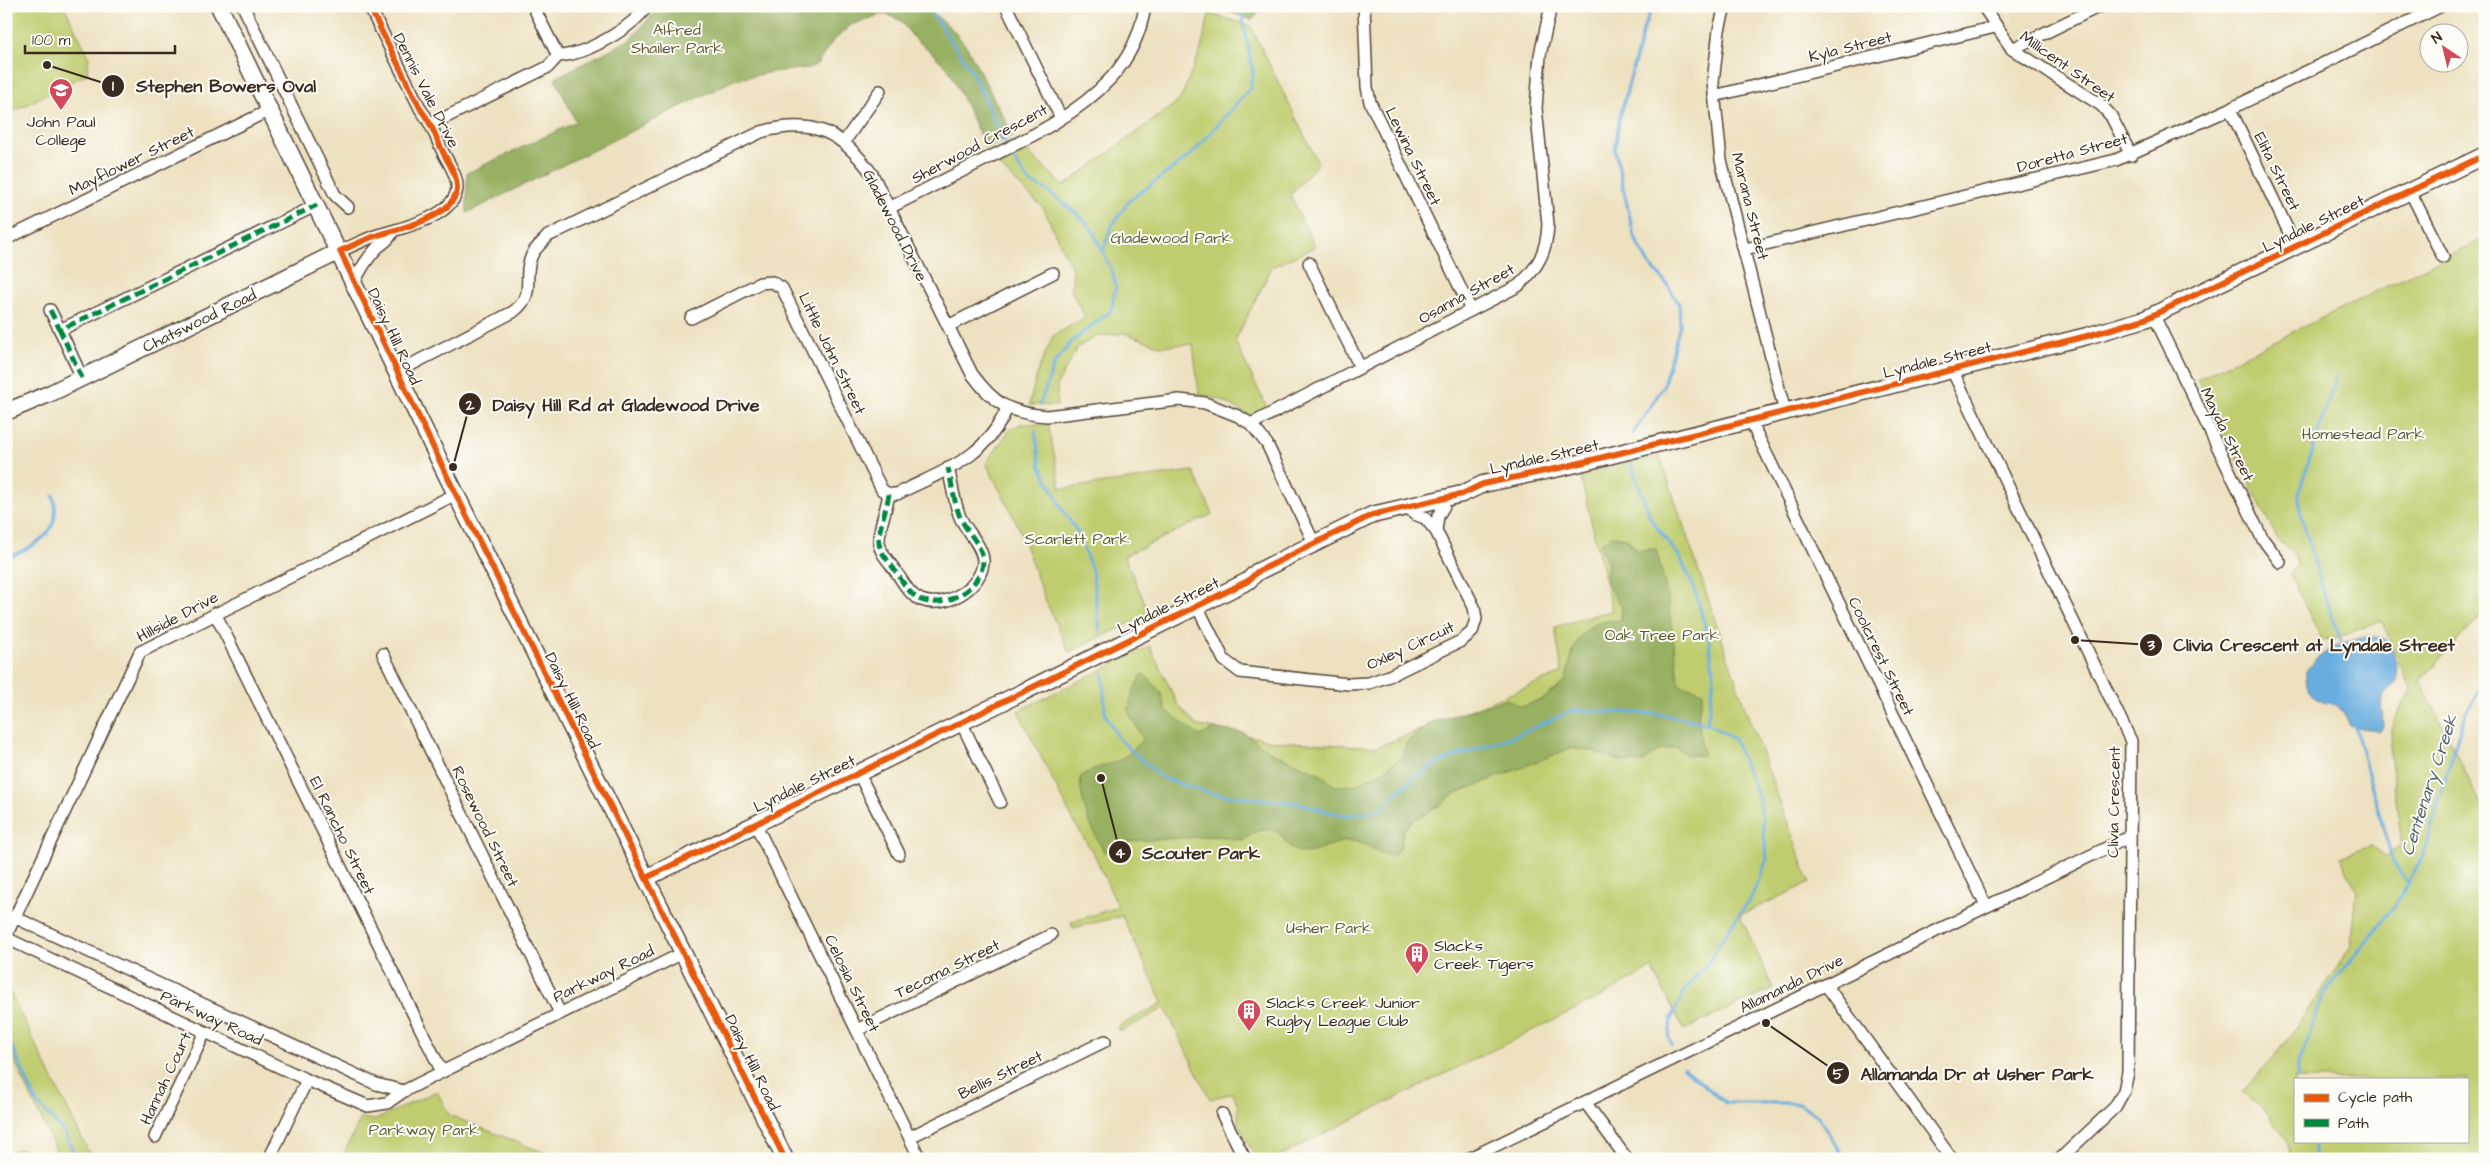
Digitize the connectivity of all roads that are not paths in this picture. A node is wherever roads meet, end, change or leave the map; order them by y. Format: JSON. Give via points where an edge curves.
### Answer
{"nodes":[{"id":1,"x":219,"y":6,"type":"edge"},
{"id":2,"x":243,"y":6,"type":"edge"},
{"id":3,"x":369,"y":6,"type":"edge"},
{"id":4,"x":533,"y":6,"type":"edge"},
{"id":5,"x":647,"y":6,"type":"edge"},
{"id":6,"x":1006,"y":6,"type":"edge"},
{"id":7,"x":1144,"y":6,"type":"edge"},
{"id":8,"x":1364,"y":6,"type":"edge"},
{"id":9,"x":1551,"y":6,"type":"edge"},
{"id":10,"x":1725,"y":6,"type":"edge"},
{"id":11,"x":1983,"y":6,"type":"edge"},
{"id":12,"x":2100,"y":6,"type":"edge"},
{"id":13,"x":2442,"y":6,"type":"edge"},
{"id":14,"x":1995,"y":27,"type":"junction"},
{"id":15,"x":2012,"y":49,"type":"junction"},
{"id":16,"x":558,"y":56,"type":"junction"},
{"id":17,"x":880,"y":91,"type":"dead end"},
{"id":18,"x":1714,"y":96,"type":"junction"},
{"id":19,"x":2230,"y":109,"type":"junction"},
{"id":20,"x":270,"y":110,"type":"junction"},
{"id":21,"x":1061,"y":118,"type":"junction"},
{"id":22,"x":432,"y":124,"type":"junction"},
{"id":23,"x":844,"y":142,"type":"junction"},
{"id":24,"x":2131,"y":155,"type":"junction"},
{"id":25,"x":2485,"y":155,"type":"edge"},
{"id":26,"x":457,"y":186,"type":"joint"},
{"id":27,"x":2410,"y":191,"type":"junction"},
{"id":28,"x":317,"y":205,"type":"junction"},
{"id":29,"x":348,"y":207,"type":"dead end"},
{"id":30,"x":889,"y":208,"type":"junction"},
{"id":31,"x":392,"y":232,"type":"junction"},
{"id":32,"x":6,"y":239,"type":"edge"},
{"id":33,"x":2296,"y":247,"type":"junction"},
{"id":34,"x":1745,"y":249,"type":"junction"},
{"id":35,"x":340,"y":251,"type":"junction"},
{"id":36,"x":2442,"y":257,"type":"dead end"},
{"id":37,"x":1309,"y":263,"type":"dead end"},
{"id":38,"x":1053,"y":273,"type":"dead end"},
{"id":39,"x":355,"y":282,"type":"junction"},
{"id":40,"x":50,"y":310,"type":"dead end"},
{"id":41,"x":1471,"y":310,"type":"junction"},
{"id":42,"x":2154,"y":316,"type":"junction"},
{"id":43,"x":690,"y":318,"type":"dead end"},
{"id":44,"x":948,"y":326,"type":"junction"},
{"id":45,"x":60,"y":330,"type":"junction"},
{"id":46,"x":1360,"y":367,"type":"junction"},
{"id":47,"x":1952,"y":370,"type":"junction"},
{"id":48,"x":397,"y":372,"type":"junction"},
{"id":49,"x":82,"y":378,"type":"junction"},
{"id":50,"x":1007,"y":408,"type":"junction"},
{"id":51,"x":6,"y":412,"type":"edge"},
{"id":52,"x":1785,"y":412,"type":"junction"},
{"id":53,"x":1750,"y":420,"type":"junction"},
{"id":54,"x":1251,"y":424,"type":"junction"},
{"id":55,"x":1564,"y":467,"type":"junction"},
{"id":56,"x":948,"y":468,"type":"junction"},
{"id":57,"x":456,"y":494,"type":"junction"},
{"id":58,"x":889,"y":494,"type":"junction"},
{"id":59,"x":1444,"y":506,"type":"junction"},
{"id":60,"x":1414,"y":514,"type":"junction"},
{"id":61,"x":1436,"y":531,"type":"junction"},
{"id":62,"x":1316,"y":548,"type":"junction"},
{"id":63,"x":2280,"y":562,"type":"dead end"},
{"id":64,"x":1197,"y":606,"type":"junction"},
{"id":65,"x":215,"y":613,"type":"junction"},
{"id":66,"x":383,"y":654,"type":"dead end"},
{"id":67,"x":961,"y":722,"type":"junction"},
{"id":68,"x":858,"y":772,"type":"junction"},
{"id":69,"x":1000,"y":802,"type":"dead end"},
{"id":70,"x":755,"y":823,"type":"junction"},
{"id":71,"x":2129,"y":838,"type":"junction"},
{"id":72,"x":899,"y":854,"type":"dead end"},
{"id":73,"x":646,"y":878,"type":"junction"},
{"id":74,"x":1986,"y":906,"type":"junction"},
{"id":75,"x":14,"y":917,"type":"junction"},
{"id":76,"x":1051,"y":935,"type":"dead end"},
{"id":77,"x":6,"y":937,"type":"edge"},
{"id":78,"x":683,"y":952,"type":"junction"},
{"id":79,"x":1826,"y":985,"type":"junction"},
{"id":80,"x":560,"y":1013,"type":"junction"},
{"id":81,"x":857,"y":1030,"type":"junction"},
{"id":82,"x":205,"y":1032,"type":"junction"},
{"id":83,"x":1105,"y":1041,"type":"dead end"},
{"id":84,"x":442,"y":1072,"type":"junction"},
{"id":85,"x":307,"y":1080,"type":"junction"},
{"id":86,"x":404,"y":1091,"type":"junction"},
{"id":87,"x":1585,"y":1102,"type":"junction"},
{"id":88,"x":1222,"y":1114,"type":"dead end"},
{"id":89,"x":155,"y":1137,"type":"dead end"},
{"id":90,"x":910,"y":1137,"type":"junction"},
{"id":91,"x":269,"y":1159,"type":"edge"},
{"id":92,"x":785,"y":1159,"type":"edge"},
{"id":93,"x":920,"y":1159,"type":"edge"},
{"id":94,"x":1245,"y":1159,"type":"edge"},
{"id":95,"x":1468,"y":1159,"type":"edge"},
{"id":96,"x":1627,"y":1159,"type":"edge"},
{"id":97,"x":1952,"y":1159,"type":"edge"},
{"id":98,"x":2060,"y":1159,"type":"edge"}],
"edges":[{"from":1,"to":20,"type":"street","name":"Daisy Hill Road"},
{"from":2,"to":29,"type":"street","via":[[335,195]]},
{"from":3,"to":22,"type":"street","name":"Dennis Vale Drive","via":[[421,110]]},
{"from":4,"to":16,"type":"street"},
{"from":5,"to":16,"type":"street","via":[[617,33],[570,56]]},
{"from":6,"to":21,"type":"street"},
{"from":7,"to":21,"type":"street","name":"Sherwood Crescent","via":[[1142,24],[1131,50],[1112,77]]},
{"from":8,"to":41,"type":"street","name":"Lewina Street","via":[[1370,102]]},
{"from":9,"to":41,"type":"street","name":"Osanna Street","via":[[1540,55],[1536,108],[1548,240],[1533,273],[1518,286]]},
{"from":10,"to":18,"type":"street","name":"Marana Street","via":[[1719,30]]},
{"from":11,"to":14,"type":"street","name":"Millicent Street"},
{"from":12,"to":15,"type":"street"},
{"from":13,"to":19,"type":"street","name":"Doretta Street"},
{"from":14,"to":15,"type":"street","name":"Millicent Street"},
{"from":14,"to":18,"type":"street","name":"Kyla Street"},
{"from":15,"to":24,"type":"street","name":"Millicent Street","via":[[2101,105],[2111,116]]},
{"from":16,"to":22,"type":"street","via":[[548,67]]},
{"from":17,"to":23,"type":"street"},
{"from":18,"to":34,"type":"street","name":"Marana Street","via":[[1722,160]]},
{"from":19,"to":24,"type":"street","name":"Doretta Street"},
{"from":19,"to":33,"type":"street","name":"Elita Street"},
{"from":20,"to":28,"type":"street","name":"Daisy Hill Road"},
{"from":20,"to":32,"type":"street","name":"Mayflower Street"},
{"from":21,"to":30,"type":"street","name":"Sherwood Crescent","via":[[1035,135]]},
{"from":22,"to":26,"type":"street","name":"Dennis Vale Drive"},
{"from":23,"to":30,"type":"street","name":"Gladewood Drive","via":[[872,174]]},
{"from":23,"to":48,"type":"street","name":"Gladewood Drive","via":[[828,132],[807,127],[784,126],[761,132],[548,236],[532,254],[528,270],[529,292],[524,305]]},
{"from":24,"to":34,"type":"street","name":"Doretta Street"},
{"from":25,"to":27,"type":"street","name":"Lyndale Street"},
{"from":26,"to":31,"type":"street","name":"Chatswood Road","via":[[452,200],[433,216]]},
{"from":27,"to":33,"type":"street","name":"Lyndale Street"},
{"from":27,"to":36,"type":"street"},
{"from":28,"to":35,"type":"street","name":"Daisy Hill Road"},
{"from":28,"to":45,"type":"street"},
{"from":30,"to":44,"type":"street","name":"Gladewood Drive"},
{"from":31,"to":35,"type":"street","name":"Chatswood Road"},
{"from":31,"to":39,"type":"street","name":"Chatswood Road","via":[[391,238],[377,248],[360,268]]},
{"from":33,"to":42,"type":"street","name":"Lyndale Street"},
{"from":34,"to":52,"type":"street","name":"Marana Street"},
{"from":35,"to":39,"type":"street","name":"Daisy Hill Road"},
{"from":35,"to":49,"type":"street","name":"Chatswood Road"},
{"from":37,"to":46,"type":"street"},
{"from":38,"to":44,"type":"street"},
{"from":39,"to":48,"type":"street","name":"Daisy Hill Road"},
{"from":40,"to":45,"type":"street"},
{"from":41,"to":46,"type":"street","name":"Osanna Street"},
{"from":42,"to":47,"type":"street","name":"Lyndale Street"},
{"from":42,"to":63,"type":"street","name":"Mayda Street","via":[[2262,538]]},
{"from":43,"to":58,"type":"street","name":"Little John Street","via":[[760,283],[772,282],[782,288],[882,490]]},
{"from":44,"to":50,"type":"street","name":"Gladewood Drive","via":[[972,374],[988,395]]},
{"from":45,"to":49,"type":"street"},
{"from":46,"to":54,"type":"street","name":"Osanna Street"},
{"from":47,"to":52,"type":"street","name":"Lyndale Street"},
{"from":47,"to":71,"type":"street","name":"Clivia Crescent","via":[[2125,724],[2131,749]]},
{"from":48,"to":57,"type":"street","name":"Daisy Hill Road"},
{"from":49,"to":51,"type":"street","name":"Chatswood Road"},
{"from":50,"to":54,"type":"street","name":"Gladewood Drive","via":[[1047,416],[1179,400],[1205,403]]},
{"from":50,"to":56,"type":"street","via":[[980,450]]},
{"from":52,"to":53,"type":"street","name":"Lyndale Street"},
{"from":53,"to":55,"type":"street","name":"Lyndale Street"},
{"from":53,"to":74,"type":"street","name":"Coolcrest Street"},
{"from":54,"to":62,"type":"street","name":"Gladewood Drive","via":[[1267,444]]},
{"from":55,"to":59,"type":"street","name":"Lyndale Street"},
{"from":55,"to":62,"type":"street","name":"Lyndale Street","via":[[1483,484],[1462,494],[1385,511]]},
{"from":56,"to":58,"type":"street","via":[[897,494]]},
{"from":56,"to":58,"type":"street","via":[[960,516],[983,559],[982,574],[970,588],[949,600],[922,600],[911,593],[884,555],[879,544]]},
{"from":57,"to":65,"type":"street","name":"Hillside Drive"},
{"from":57,"to":73,"type":"street","name":"Daisy Hill Road"},
{"from":59,"to":60,"type":"street","name":"Lyndale Street"},
{"from":59,"to":61,"type":"street","via":[[1438,516]]},
{"from":60,"to":61,"type":"street","name":"Oxley Circuit","via":[[1424,518]]},
{"from":60,"to":62,"type":"street","name":"Lyndale Street","via":[[1384,520]]},
{"from":61,"to":64,"type":"street","name":"Oxley Circuit","via":[[1474,607],[1476,619],[1472,632],[1461,641],[1369,683],[1348,684],[1240,672],[1224,660]]},
{"from":62,"to":64,"type":"street","name":"Lyndale Street","via":[[1258,572],[1248,581]]},
{"from":64,"to":67,"type":"street","name":"Lyndale Street"},
{"from":65,"to":75,"type":"street","name":"Hillside Drive","via":[[140,652]]},
{"from":65,"to":84,"type":"street","name":"El Rancho Street"},
{"from":66,"to":80,"type":"street","name":"Rosewood Street"},
{"from":67,"to":68,"type":"street","name":"Lyndale Street"},
{"from":67,"to":69,"type":"street"},
{"from":68,"to":70,"type":"street","name":"Lyndale Street"},
{"from":68,"to":72,"type":"street"},
{"from":70,"to":73,"type":"street","name":"Lyndale Street"},
{"from":70,"to":81,"type":"street","name":"Celosia Street"},
{"from":71,"to":74,"type":"street","name":"Allamanda Drive"},
{"from":71,"to":98,"type":"street","name":"Clivia Crescent","via":[[2128,1062],[2124,1091],[2110,1112]]},
{"from":73,"to":78,"type":"street","name":"Daisy Hill Road"},
{"from":74,"to":79,"type":"street","name":"Allamanda Drive"},
{"from":75,"to":77,"type":"street","name":"Hillside Drive"},
{"from":75,"to":86,"type":"street","name":"Parkway Road","via":[[376,1084]]},
{"from":76,"to":81,"type":"street","name":"Tecoma Street"},
{"from":77,"to":82,"type":"street","name":"Parkway Road"},
{"from":78,"to":80,"type":"street","name":"Parkway Road"},
{"from":78,"to":92,"type":"street","name":"Daisy Hill Road"},
{"from":79,"to":87,"type":"street","name":"Allamanda Drive"},
{"from":79,"to":97,"type":"street"},
{"from":80,"to":84,"type":"street","name":"Parkway Road"},
{"from":81,"to":90,"type":"street","name":"Celosia Street"},
{"from":82,"to":85,"type":"street","name":"Parkway Road"},
{"from":82,"to":89,"type":"street","name":"Hannah Court"},
{"from":83,"to":90,"type":"street","name":"Bellis Street"},
{"from":84,"to":86,"type":"street","name":"Parkway Road"},
{"from":85,"to":86,"type":"street","name":"Parkway Road","via":[[368,1106],[387,1104]]},
{"from":85,"to":91,"type":"street"},
{"from":87,"to":95,"type":"street","name":"Allamanda Drive"},
{"from":87,"to":96,"type":"street"},
{"from":88,"to":94,"type":"street"},
{"from":90,"to":93,"type":"street","name":"Celosia Street"}]}
